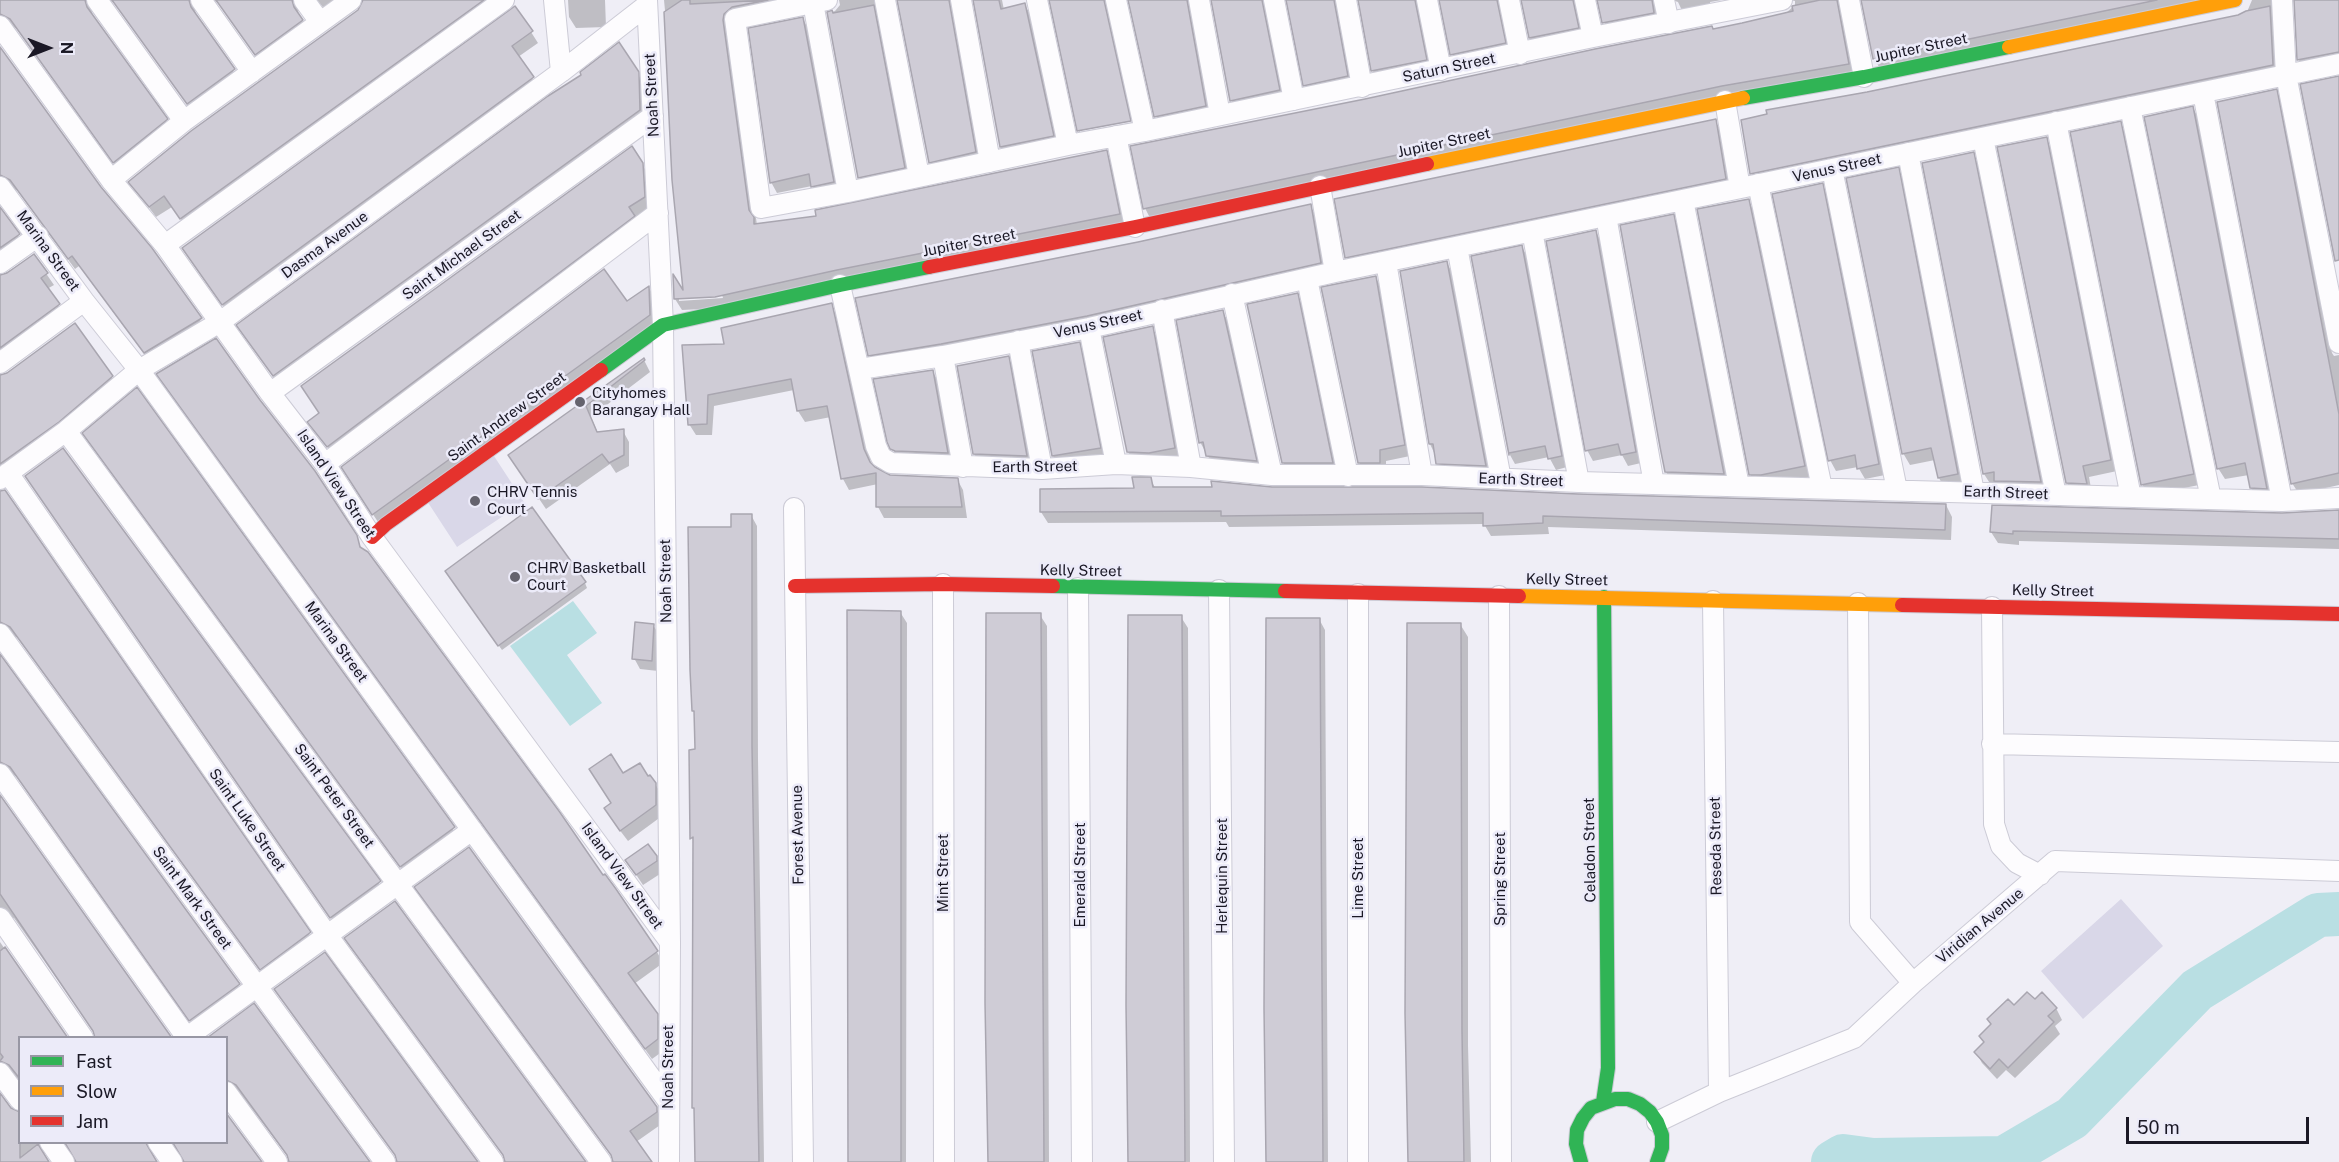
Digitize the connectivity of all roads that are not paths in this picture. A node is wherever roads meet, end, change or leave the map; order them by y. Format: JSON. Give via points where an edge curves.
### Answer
{"nodes":[{"id":1,"x":97,"y":0,"type":"edge"},
{"id":2,"x":201,"y":0,"type":"edge"},
{"id":3,"x":304,"y":0,"type":"edge"},
{"id":4,"x":351,"y":0,"type":"edge"},
{"id":5,"x":504,"y":0,"type":"edge"},
{"id":6,"x":554,"y":0,"type":"edge"},
{"id":7,"x":885,"y":0,"type":"edge"},
{"id":8,"x":961,"y":0,"type":"edge"},
{"id":9,"x":1037,"y":0,"type":"edge"},
{"id":10,"x":1116,"y":0,"type":"edge"},
{"id":11,"x":1199,"y":0,"type":"edge"},
{"id":12,"x":1274,"y":0,"type":"edge"},
{"id":13,"x":1346,"y":0,"type":"edge"},
{"id":14,"x":1427,"y":0,"type":"edge"},
{"id":15,"x":1509,"y":0,"type":"edge"},
{"id":16,"x":1585,"y":0,"type":"edge"},
{"id":17,"x":1664,"y":0,"type":"edge"},
{"id":18,"x":1782,"y":0,"type":"edge"},
{"id":19,"x":1849,"y":0,"type":"edge"},
{"id":20,"x":2235,"y":0,"type":"edge"},
{"id":21,"x":2282,"y":0,"type":"edge"},
{"id":22,"x":820,"y":1,"type":"edge"},
{"id":23,"x":647,"y":2,"type":"edge"},
{"id":24,"x":1741,"y":4,"type":"edge"},
{"id":25,"x":320,"y":22,"type":"junction"},
{"id":26,"x":1669,"y":23,"type":"junction"},
{"id":27,"x":0,"y":26,"type":"edge"},
{"id":28,"x":1593,"y":37,"type":"junction"},
{"id":29,"x":1520,"y":54,"type":"junction"},
{"id":30,"x":2339,"y":64,"type":"edge"},
{"id":31,"x":1441,"y":70,"type":"junction"},
{"id":32,"x":252,"y":72,"type":"junction"},
{"id":33,"x":561,"y":72,"type":"junction"},
{"id":34,"x":2286,"y":75,"type":"junction"},
{"id":35,"x":1864,"y":77,"type":"junction"},
{"id":36,"x":1362,"y":87,"type":"junction"},
{"id":37,"x":2203,"y":93,"type":"junction"},
{"id":38,"x":1294,"y":100,"type":"junction"},
{"id":39,"x":1725,"y":101,"type":"junction"},
{"id":40,"x":2130,"y":107,"type":"junction"},
{"id":41,"x":1220,"y":115,"type":"junction"},
{"id":42,"x":653,"y":116,"type":"junction"},
{"id":43,"x":184,"y":121,"type":"junction"},
{"id":44,"x":2056,"y":122,"type":"junction"},
{"id":45,"x":1145,"y":131,"type":"junction"},
{"id":46,"x":1116,"y":136,"type":"junction"},
{"id":47,"x":1983,"y":138,"type":"junction"},
{"id":48,"x":1068,"y":145,"type":"junction"},
{"id":49,"x":1908,"y":153,"type":"junction"},
{"id":50,"x":990,"y":162,"type":"junction"},
{"id":51,"x":1832,"y":169,"type":"junction"},
{"id":52,"x":919,"y":176,"type":"junction"},
{"id":53,"x":111,"y":180,"type":"junction"},
{"id":54,"x":1320,"y":186,"type":"junction"},
{"id":55,"x":1749,"y":186,"type":"junction"},
{"id":56,"x":0,"y":187,"type":"edge"},
{"id":57,"x":848,"y":192,"type":"junction"},
{"id":58,"x":1683,"y":200,"type":"junction"},
{"id":59,"x":658,"y":213,"type":"junction"},
{"id":60,"x":1606,"y":216,"type":"junction"},
{"id":61,"x":1135,"y":227,"type":"junction"},
{"id":62,"x":1532,"y":231,"type":"junction"},
{"id":63,"x":38,"y":236,"type":"junction"},
{"id":64,"x":165,"y":245,"type":"junction"},
{"id":65,"x":1457,"y":247,"type":"junction"},
{"id":66,"x":1386,"y":262,"type":"junction"},
{"id":67,"x":0,"y":263,"type":"edge"},
{"id":68,"x":1335,"y":272,"type":"junction"},
{"id":69,"x":1307,"y":279,"type":"junction"},
{"id":70,"x":840,"y":285,"type":"junction"},
{"id":71,"x":1232,"y":294,"type":"junction"},
{"id":72,"x":84,"y":301,"type":"junction"},
{"id":73,"x":1162,"y":310,"type":"junction"},
{"id":74,"x":220,"y":322,"type":"junction"},
{"id":75,"x":663,"y":325,"type":"junction"},
{"id":76,"x":1089,"y":328,"type":"junction"},
{"id":77,"x":1018,"y":341,"type":"junction"},
{"id":78,"x":2339,"y":343,"type":"edge"},
{"id":79,"x":943,"y":356,"type":"junction"},
{"id":80,"x":0,"y":363,"type":"edge"},
{"id":81,"x":860,"y":369,"type":"junction"},
{"id":82,"x":139,"y":370,"type":"junction"},
{"id":83,"x":270,"y":393,"type":"junction"},
{"id":84,"x":66,"y":431,"type":"junction"},
{"id":85,"x":325,"y":464,"type":"junction"},
{"id":86,"x":1116,"y":464,"type":"junction"},
{"id":87,"x":963,"y":467,"type":"junction"},
{"id":88,"x":1191,"y":467,"type":"junction"},
{"id":89,"x":1042,"y":469,"type":"junction"},
{"id":90,"x":1272,"y":475,"type":"junction"},
{"id":91,"x":1422,"y":475,"type":"junction"},
{"id":92,"x":4,"y":476,"type":"edge"},
{"id":93,"x":1348,"y":476,"type":"junction"},
{"id":94,"x":1501,"y":479,"type":"junction"},
{"id":95,"x":1579,"y":482,"type":"junction"},
{"id":96,"x":1654,"y":484,"type":"junction"},
{"id":97,"x":1739,"y":486,"type":"junction"},
{"id":98,"x":1822,"y":488,"type":"junction"},
{"id":99,"x":1897,"y":490,"type":"junction"},
{"id":100,"x":1974,"y":492,"type":"junction"},
{"id":101,"x":2056,"y":495,"type":"junction"},
{"id":102,"x":2131,"y":497,"type":"junction"},
{"id":103,"x":2339,"y":498,"type":"edge"},
{"id":104,"x":2211,"y":499,"type":"junction"},
{"id":105,"x":2282,"y":501,"type":"junction"},
{"id":106,"x":794,"y":508,"type":"dead end"},
{"id":107,"x":372,"y":537,"type":"junction"},
{"id":108,"x":943,"y":584,"type":"junction"},
{"id":109,"x":795,"y":586,"type":"junction"},
{"id":110,"x":1078,"y":588,"type":"junction"},
{"id":111,"x":1219,"y":590,"type":"junction"},
{"id":112,"x":1358,"y":594,"type":"junction"},
{"id":113,"x":1499,"y":596,"type":"junction"},
{"id":114,"x":1604,"y":597,"type":"junction"},
{"id":115,"x":1713,"y":601,"type":"junction"},
{"id":116,"x":1858,"y":603,"type":"junction"},
{"id":117,"x":1992,"y":607,"type":"junction"},
{"id":118,"x":2339,"y":614,"type":"edge"},
{"id":119,"x":0,"y":634,"type":"edge"},
{"id":120,"x":1992,"y":744,"type":"junction"},
{"id":121,"x":2339,"y":752,"type":"edge"},
{"id":122,"x":0,"y":774,"type":"edge"},
{"id":123,"x":472,"y":830,"type":"junction"},
{"id":124,"x":2339,"y":871,"type":"edge"},
{"id":125,"x":2040,"y":875,"type":"junction"},
{"id":126,"x":398,"y":884,"type":"junction"},
{"id":127,"x":0,"y":918,"type":"edge"},
{"id":128,"x":327,"y":935,"type":"junction"},
{"id":129,"x":670,"y":942,"type":"junction"},
{"id":130,"x":1913,"y":983,"type":"junction"},
{"id":131,"x":256,"y":986,"type":"junction"},
{"id":132,"x":82,"y":1036,"type":"edge"},
{"id":133,"x":186,"y":1036,"type":"edge"},
{"id":134,"x":188,"y":1036,"type":"edge"},
{"id":135,"x":0,"y":1073,"type":"edge"},
{"id":136,"x":1719,"y":1092,"type":"junction"},
{"id":137,"x":228,"y":1095,"type":"edge"},
{"id":138,"x":18,"y":1097,"type":"edge"},
{"id":139,"x":668,"y":1101,"type":"junction"},
{"id":140,"x":1603,"y":1102,"type":"junction"},
{"id":141,"x":1657,"y":1122,"type":"junction"},
{"id":142,"x":51,"y":1144,"type":"edge"},
{"id":143,"x":159,"y":1144,"type":"edge"},
{"id":144,"x":1576,"y":1160,"type":"edge"},
{"id":145,"x":64,"y":1162,"type":"edge"},
{"id":146,"x":172,"y":1162,"type":"edge"},
{"id":147,"x":278,"y":1162,"type":"edge"},
{"id":148,"x":385,"y":1162,"type":"edge"},
{"id":149,"x":493,"y":1162,"type":"edge"},
{"id":150,"x":601,"y":1162,"type":"edge"},
{"id":151,"x":669,"y":1162,"type":"edge"},
{"id":152,"x":803,"y":1162,"type":"edge"},
{"id":153,"x":944,"y":1162,"type":"edge"},
{"id":154,"x":1082,"y":1162,"type":"edge"},
{"id":155,"x":1224,"y":1162,"type":"edge"},
{"id":156,"x":1358,"y":1162,"type":"edge"},
{"id":157,"x":1501,"y":1162,"type":"edge"},
{"id":158,"x":1657,"y":1162,"type":"edge"}],
"edges":[{"from":1,"to":43,"type":"street"},
{"from":2,"to":32,"type":"street"},
{"from":3,"to":25,"type":"street"},
{"from":4,"to":25,"type":"street"},
{"from":5,"to":64,"type":"street"},
{"from":6,"to":33,"type":"street"},
{"from":7,"to":52,"type":"street"},
{"from":8,"to":50,"type":"street"},
{"from":9,"to":48,"type":"street"},
{"from":10,"to":45,"type":"street"},
{"from":11,"to":41,"type":"street"},
{"from":12,"to":38,"type":"street"},
{"from":13,"to":36,"type":"street"},
{"from":14,"to":31,"type":"street"},
{"from":15,"to":29,"type":"street"},
{"from":16,"to":28,"type":"street"},
{"from":17,"to":26,"type":"street"},
{"from":18,"to":24,"type":"street","name":"Saturn Street"},
{"from":19,"to":35,"type":"street"},
{"from":20,"to":35,"type":"street","name":"Jupiter Street"},
{"from":21,"to":34,"type":"street"},
{"from":22,"to":57,"type":"street"},
{"from":22,"to":57,"type":"street","name":"Saturn Street","via":[[735,19],[761,208]]},
{"from":23,"to":33,"type":"street","name":"Dasma Avenue"},
{"from":23,"to":42,"type":"street","name":"Noah Street"},
{"from":24,"to":26,"type":"street","name":"Saturn Street"},
{"from":25,"to":32,"type":"street"},
{"from":26,"to":28,"type":"street","name":"Saturn Street"},
{"from":27,"to":53,"type":"street","name":"Island View Street"},
{"from":28,"to":29,"type":"street","name":"Saturn Street"},
{"from":29,"to":31,"type":"street","name":"Saturn Street"},
{"from":30,"to":34,"type":"street","name":"Venus Street"},
{"from":31,"to":36,"type":"street","name":"Saturn Street"},
{"from":32,"to":43,"type":"street"},
{"from":33,"to":74,"type":"street","name":"Dasma Avenue"},
{"from":34,"to":37,"type":"street","name":"Venus Street"},
{"from":34,"to":78,"type":"street"},
{"from":35,"to":39,"type":"street","name":"Jupiter Street"},
{"from":36,"to":38,"type":"street","name":"Saturn Street"},
{"from":37,"to":40,"type":"street","name":"Venus Street"},
{"from":37,"to":105,"type":"street"},
{"from":38,"to":41,"type":"street","name":"Saturn Street"},
{"from":39,"to":54,"type":"street","name":"Jupiter Street"},
{"from":39,"to":55,"type":"street"},
{"from":40,"to":44,"type":"street","name":"Venus Street"},
{"from":40,"to":104,"type":"street"},
{"from":41,"to":45,"type":"street","name":"Saturn Street"},
{"from":42,"to":59,"type":"street","name":"Noah Street"},
{"from":42,"to":83,"type":"street","name":"Saint Michael Street"},
{"from":43,"to":53,"type":"street"},
{"from":44,"to":47,"type":"street","name":"Venus Street"},
{"from":44,"to":102,"type":"street"},
{"from":45,"to":46,"type":"street","name":"Saturn Street"},
{"from":46,"to":48,"type":"street","name":"Saturn Street"},
{"from":46,"to":61,"type":"street"},
{"from":47,"to":49,"type":"street","name":"Venus Street"},
{"from":47,"to":101,"type":"street"},
{"from":48,"to":50,"type":"street","name":"Saturn Street"},
{"from":49,"to":51,"type":"street","name":"Venus Street"},
{"from":49,"to":100,"type":"street"},
{"from":50,"to":52,"type":"street","name":"Saturn Street"},
{"from":51,"to":55,"type":"street","name":"Venus Street"},
{"from":51,"to":99,"type":"street"},
{"from":52,"to":57,"type":"street","name":"Saturn Street"},
{"from":53,"to":64,"type":"street","name":"Island View Street"},
{"from":54,"to":61,"type":"street","name":"Jupiter Street"},
{"from":54,"to":68,"type":"street"},
{"from":55,"to":58,"type":"street","name":"Venus Street"},
{"from":55,"to":98,"type":"street"},
{"from":56,"to":63,"type":"street","name":"Marina Street"},
{"from":58,"to":60,"type":"street","name":"Venus Street"},
{"from":58,"to":97,"type":"street"},
{"from":59,"to":75,"type":"street","name":"Noah Street"},
{"from":59,"to":85,"type":"street"},
{"from":60,"to":62,"type":"street","name":"Venus Street"},
{"from":60,"to":96,"type":"street"},
{"from":61,"to":70,"type":"street","name":"Jupiter Street"},
{"from":62,"to":65,"type":"street","name":"Venus Street"},
{"from":62,"to":95,"type":"street"},
{"from":63,"to":67,"type":"street"},
{"from":63,"to":72,"type":"street","name":"Marina Street"},
{"from":64,"to":74,"type":"street","name":"Island View Street"},
{"from":65,"to":66,"type":"street","name":"Venus Street"},
{"from":65,"to":94,"type":"street"},
{"from":66,"to":68,"type":"street","name":"Venus Street"},
{"from":66,"to":91,"type":"street"},
{"from":68,"to":69,"type":"street","name":"Venus Street"},
{"from":69,"to":71,"type":"street","name":"Venus Street"},
{"from":69,"to":93,"type":"street"},
{"from":70,"to":75,"type":"street","name":"Jupiter Street"},
{"from":70,"to":81,"type":"street","name":"Earth Street"},
{"from":71,"to":73,"type":"street","name":"Venus Street"},
{"from":71,"to":90,"type":"street"},
{"from":72,"to":80,"type":"street"},
{"from":72,"to":82,"type":"street","name":"Marina Street"},
{"from":73,"to":76,"type":"street","name":"Venus Street"},
{"from":73,"to":88,"type":"street"},
{"from":74,"to":82,"type":"street","name":"Dasma Avenue"},
{"from":74,"to":83,"type":"street","name":"Island View Street"},
{"from":75,"to":107,"type":"street","name":"Saint Andrew Street"},
{"from":75,"to":129,"type":"street","name":"Noah Street"},
{"from":76,"to":77,"type":"street","name":"Venus Street"},
{"from":76,"to":86,"type":"street"},
{"from":77,"to":79,"type":"street","name":"Venus Street"},
{"from":77,"to":89,"type":"street"},
{"from":79,"to":81,"type":"street","name":"Venus Street"},
{"from":79,"to":87,"type":"street"},
{"from":81,"to":87,"type":"street","name":"Earth Street","via":[[881,457],[891,463]]},
{"from":82,"to":84,"type":"street","name":"Dasma Avenue"},
{"from":82,"to":123,"type":"street","name":"Marina Street"},
{"from":83,"to":85,"type":"street","name":"Island View Street"},
{"from":84,"to":92,"type":"street","name":"Dasma Avenue"},
{"from":84,"to":126,"type":"street","name":"Saint Peter Street"},
{"from":85,"to":107,"type":"street","name":"Island View Street"},
{"from":86,"to":88,"type":"street","name":"Earth Street"},
{"from":86,"to":89,"type":"street","name":"Earth Street"},
{"from":87,"to":89,"type":"street","name":"Earth Street"},
{"from":88,"to":90,"type":"street","name":"Earth Street"},
{"from":90,"to":93,"type":"street","name":"Earth Street"},
{"from":91,"to":93,"type":"street","name":"Earth Street"},
{"from":91,"to":94,"type":"street","name":"Earth Street"},
{"from":92,"to":128,"type":"street","name":"Saint Luke Street"},
{"from":94,"to":95,"type":"street","name":"Earth Street"},
{"from":95,"to":96,"type":"street","name":"Earth Street"},
{"from":96,"to":97,"type":"street","name":"Earth Street"},
{"from":97,"to":98,"type":"street","name":"Earth Street"},
{"from":98,"to":99,"type":"street","name":"Earth Street"},
{"from":99,"to":100,"type":"street","name":"Earth Street"},
{"from":100,"to":101,"type":"street","name":"Earth Street"},
{"from":101,"to":102,"type":"street","name":"Earth Street"},
{"from":102,"to":104,"type":"street","name":"Earth Street"},
{"from":103,"to":105,"type":"street","name":"Earth Street"},
{"from":104,"to":105,"type":"street","name":"Earth Street"},
{"from":106,"to":109,"type":"street","name":"Forest Avenue"},
{"from":107,"to":129,"type":"street","name":"Island View Street"},
{"from":108,"to":109,"type":"street","name":"Kelly Street"},
{"from":108,"to":110,"type":"street","name":"Kelly Street"},
{"from":108,"to":153,"type":"street","name":"Mint Street"},
{"from":109,"to":152,"type":"street","name":"Forest Avenue"},
{"from":110,"to":111,"type":"street","name":"Kelly Street"},
{"from":110,"to":154,"type":"street","name":"Emerald Street"},
{"from":111,"to":112,"type":"street","name":"Kelly Street"},
{"from":111,"to":155,"type":"street","name":"Herlequin Street"},
{"from":112,"to":113,"type":"street","name":"Kelly Street"},
{"from":112,"to":156,"type":"street","name":"Lime Street"},
{"from":113,"to":114,"type":"street","name":"Kelly Street"},
{"from":113,"to":157,"type":"street","name":"Spring Street"},
{"from":114,"to":115,"type":"street","name":"Kelly Street"},
{"from":114,"to":140,"type":"street","name":"Celadon Street","via":[[1608,1068]]},
{"from":115,"to":116,"type":"street","name":"Kelly Street"},
{"from":115,"to":136,"type":"street","name":"Reseda Street"},
{"from":116,"to":117,"type":"street","name":"Kelly Street"},
{"from":116,"to":130,"type":"street","via":[[1860,922]]},
{"from":117,"to":118,"type":"street","name":"Kelly Street"},
{"from":117,"to":120,"type":"street"},
{"from":119,"to":131,"type":"street","name":"Saint Mark Street"},
{"from":120,"to":121,"type":"street"},
{"from":120,"to":125,"type":"street","via":[[1994,824],[2001,846],[2017,863]]},
{"from":122,"to":133,"type":"street"},
{"from":123,"to":126,"type":"street"},
{"from":123,"to":139,"type":"street","name":"Marina Street"},
{"from":124,"to":125,"type":"street","name":"Viridian Avenue","via":[[2055,861]]},
{"from":125,"to":130,"type":"street","name":"Viridian Avenue"},
{"from":126,"to":128,"type":"street"},
{"from":126,"to":150,"type":"street","name":"Saint Peter Street"},
{"from":127,"to":132,"type":"street"},
{"from":128,"to":131,"type":"street"},
{"from":128,"to":149,"type":"street","name":"Saint Luke Street"},
{"from":129,"to":139,"type":"street","name":"Noah Street"},
{"from":130,"to":136,"type":"street","name":"Viridian Avenue","via":[[1854,1038]]},
{"from":131,"to":134,"type":"street"},
{"from":131,"to":148,"type":"street","name":"Saint Mark Street"},
{"from":135,"to":138,"type":"street"},
{"from":136,"to":141,"type":"street","name":"Viridian Avenue"},
{"from":137,"to":147,"type":"street"},
{"from":139,"to":151,"type":"street","name":"Noah Street"},
{"from":140,"to":141,"type":"street","via":[[1628,1099],[1650,1112]]},
{"from":140,"to":144,"type":"street","via":[[1592,1108],[1580,1124]]},
{"from":141,"to":158,"type":"street","via":[[1662,1148]]},
{"from":142,"to":145,"type":"street"},
{"from":143,"to":146,"type":"street"}]}
